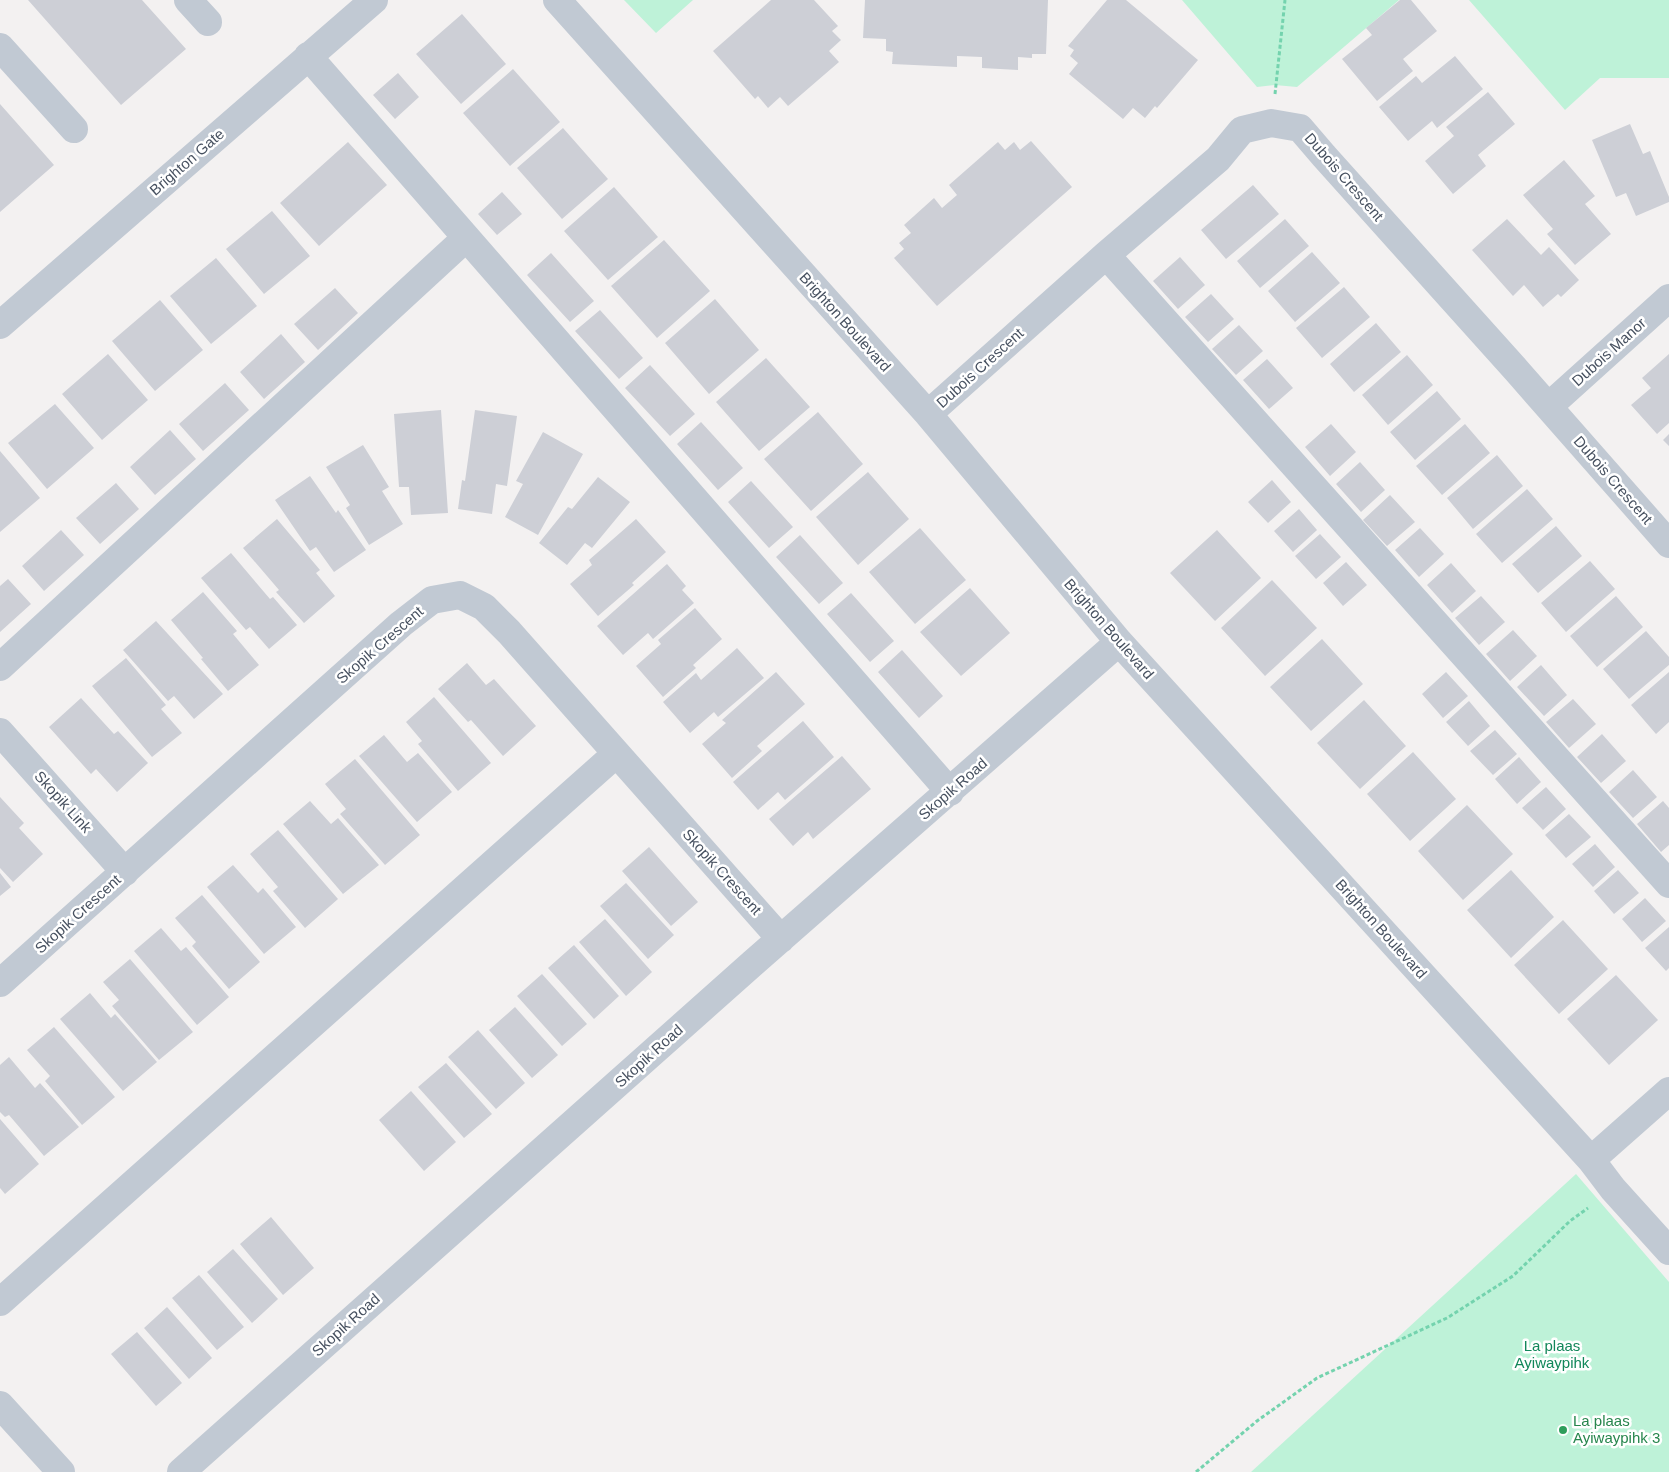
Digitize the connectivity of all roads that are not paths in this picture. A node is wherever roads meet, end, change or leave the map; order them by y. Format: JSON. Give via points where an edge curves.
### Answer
{"nodes":[{"id":1,"x":188,"y":0,"type":"edge"},
{"id":2,"x":374,"y":0,"type":"edge"},
{"id":3,"x":557,"y":0,"type":"edge"},
{"id":4,"x":208,"y":22,"type":"dead end"},
{"id":5,"x":0,"y":48,"type":"edge"},
{"id":6,"x":308,"y":56,"type":"junction"},
{"id":7,"x":74,"y":129,"type":"dead end"},
{"id":8,"x":466,"y":238,"type":"junction"},
{"id":9,"x":1106,"y":255,"type":"junction"},
{"id":10,"x":1669,"y":298,"type":"edge"},
{"id":11,"x":0,"y":325,"type":"edge"},
{"id":12,"x":1549,"y":406,"type":"junction"},
{"id":13,"x":928,"y":414,"type":"junction"},
{"id":14,"x":1669,"y":544,"type":"edge"},
{"id":15,"x":1119,"y":642,"type":"junction"},
{"id":16,"x":0,"y":667,"type":"edge"},
{"id":17,"x":0,"y":732,"type":"edge"},
{"id":18,"x":616,"y":754,"type":"junction"},
{"id":19,"x":950,"y":792,"type":"junction"},
{"id":20,"x":125,"y":872,"type":"junction"},
{"id":21,"x":1669,"y":884,"type":"edge"},
{"id":22,"x":781,"y":939,"type":"junction"},
{"id":23,"x":0,"y":983,"type":"edge"},
{"id":24,"x":1669,"y":1091,"type":"edge"},
{"id":25,"x":1591,"y":1160,"type":"junction"},
{"id":26,"x":1669,"y":1251,"type":"edge"},
{"id":27,"x":0,"y":1302,"type":"edge"},
{"id":28,"x":0,"y":1405,"type":"edge"},
{"id":29,"x":61,"y":1472,"type":"edge"},
{"id":30,"x":181,"y":1472,"type":"edge"}],
"edges":[{"from":1,"to":4,"type":"street"},
{"from":2,"to":6,"type":"street","name":"Brighton Gate"},
{"from":3,"to":13,"type":"street","name":"Brighton Boulevard"},
{"from":5,"to":7,"type":"street"},
{"from":6,"to":8,"type":"street"},
{"from":6,"to":11,"type":"street","name":"Brighton Gate"},
{"from":8,"to":16,"type":"street"},
{"from":8,"to":19,"type":"street"},
{"from":9,"to":12,"type":"street","name":"Dubois Crescent","via":[[1218,158],[1242,130],[1272,122],[1300,128]]},
{"from":9,"to":13,"type":"street","name":"Dubois Crescent"},
{"from":9,"to":21,"type":"street"},
{"from":10,"to":12,"type":"street","name":"Dubois Manor"},
{"from":12,"to":14,"type":"street","name":"Dubois Crescent"},
{"from":13,"to":15,"type":"street","name":"Brighton Boulevard"},
{"from":15,"to":19,"type":"street","name":"Skopik Road"},
{"from":15,"to":25,"type":"street","name":"Brighton Boulevard"},
{"from":17,"to":20,"type":"street","name":"Skopik Link"},
{"from":18,"to":20,"type":"street","name":"Skopik Crescent","via":[[484,607],[460,594],[432,600],[401,624]]},
{"from":18,"to":22,"type":"street","name":"Skopik Crescent"},
{"from":18,"to":27,"type":"street"},
{"from":19,"to":22,"type":"street","name":"Skopik Road"},
{"from":20,"to":23,"type":"street","name":"Skopik Crescent"},
{"from":22,"to":30,"type":"street","name":"Skopik Road"},
{"from":24,"to":25,"type":"street"},
{"from":25,"to":26,"type":"street","name":"Brighton Boulevard"},
{"from":28,"to":29,"type":"street"}]}
